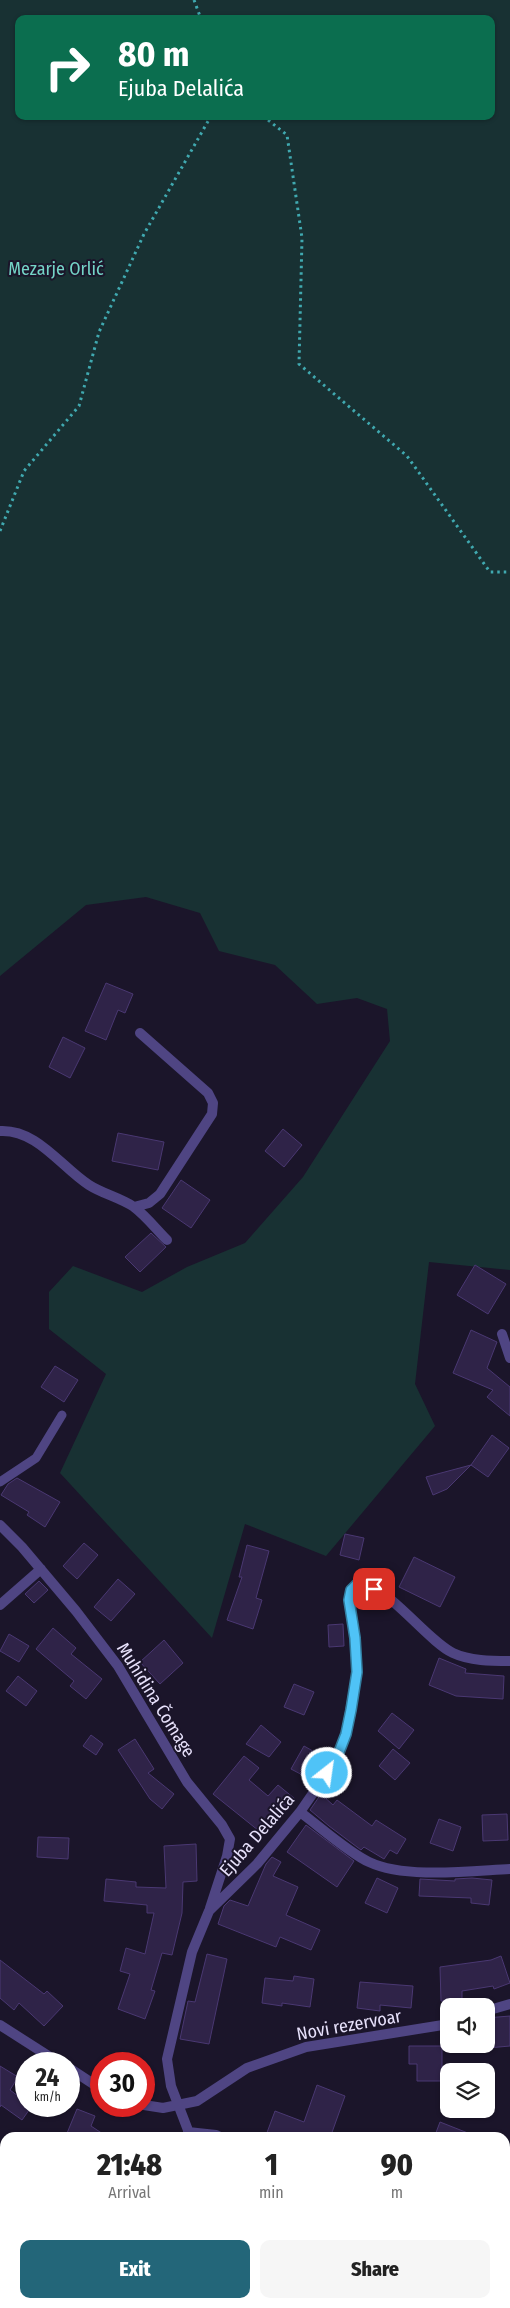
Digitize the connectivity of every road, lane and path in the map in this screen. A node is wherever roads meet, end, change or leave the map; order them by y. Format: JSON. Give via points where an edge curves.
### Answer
{"nodes":[{"id":1,"x":194,"y":0,"type":"edge"},
{"id":2,"x":200,"y":15,"type":"edge"},
{"id":3,"x":209,"y":120,"type":"edge"},
{"id":4,"x":268,"y":120,"type":"edge"},
{"id":5,"x":0,"y":531,"type":"edge"},
{"id":6,"x":510,"y":572,"type":"edge"},
{"id":7,"x":140,"y":1033,"type":"dead end"},
{"id":8,"x":0,"y":1131,"type":"edge"},
{"id":9,"x":134,"y":1207,"type":"junction"},
{"id":10,"x":167,"y":1240,"type":"dead end"},
{"id":11,"x":502,"y":1334,"type":"dead end"},
{"id":12,"x":510,"y":1358,"type":"edge"},
{"id":13,"x":62,"y":1416,"type":"dead end"},
{"id":14,"x":0,"y":1482,"type":"edge"},
{"id":15,"x":0,"y":1525,"type":"edge"},
{"id":16,"x":41,"y":1569,"type":"junction"},
{"id":17,"x":0,"y":1605,"type":"edge"},
{"id":18,"x":510,"y":1661,"type":"edge"},
{"id":19,"x":300,"y":1812,"type":"junction"},
{"id":20,"x":510,"y":1869,"type":"edge"},
{"id":21,"x":209,"y":1911,"type":"junction"},
{"id":22,"x":510,"y":2004,"type":"edge"},
{"id":23,"x":495,"y":2008,"type":"edge"},
{"id":24,"x":0,"y":2025,"type":"edge"},
{"id":25,"x":440,"y":2025,"type":"edge"},
{"id":26,"x":42,"y":2052,"type":"edge"},
{"id":27,"x":178,"y":2106,"type":"junction"},
{"id":28,"x":155,"y":2107,"type":"edge"},
{"id":29,"x":188,"y":2132,"type":"edge"}],
"edges":[{"from":1,"to":2,"type":"path"},
{"from":3,"to":5,"type":"path","via":[[144,234],[99,332],[79,406],[24,471]]},
{"from":4,"to":6,"type":"path","via":[[287,135],[302,238],[299,364],[407,456],[490,572]]},
{"from":7,"to":9,"type":"street","via":[[208,1093],[213,1103],[212,1114],[160,1194],[149,1203]]},
{"from":8,"to":9,"type":"street","via":[[8,1130],[41,1143],[90,1186]]},
{"from":9,"to":10,"type":"street"},
{"from":11,"to":12,"type":"street"},
{"from":13,"to":14,"type":"lane","via":[[36,1458]]},
{"from":15,"to":16,"type":"street","name":"Muhidina Čomage"},
{"from":16,"to":17,"type":"street"},
{"from":16,"to":21,"type":"street","name":"Muhidina Čomage","via":[[118,1666],[187,1782],[222,1825],[230,1840]]},
{"from":18,"to":19,"type":"street","name":"Ejuba Delalića","via":[[467,1659],[451,1652],[374,1589],[358,1583],[351,1590],[349,1600],[357,1672],[346,1734],[336,1760]]},
{"from":19,"to":20,"type":"street","via":[[367,1862],[390,1870]]},
{"from":19,"to":21,"type":"street","name":"Ejuba Delalića","via":[[257,1864]]},
{"from":21,"to":27,"type":"street","name":"Ejuba Delalića","via":[[192,1952],[167,2059]]},
{"from":22,"to":23,"type":"street"},
{"from":24,"to":26,"type":"street"},
{"from":25,"to":27,"type":"street","name":"Novi rezervoar","via":[[306,2047],[247,2068],[197,2101]]},
{"from":27,"to":28,"type":"street","name":"Novi rezervoar"},
{"from":27,"to":29,"type":"street","name":"Ejuba Delalića"}]}
